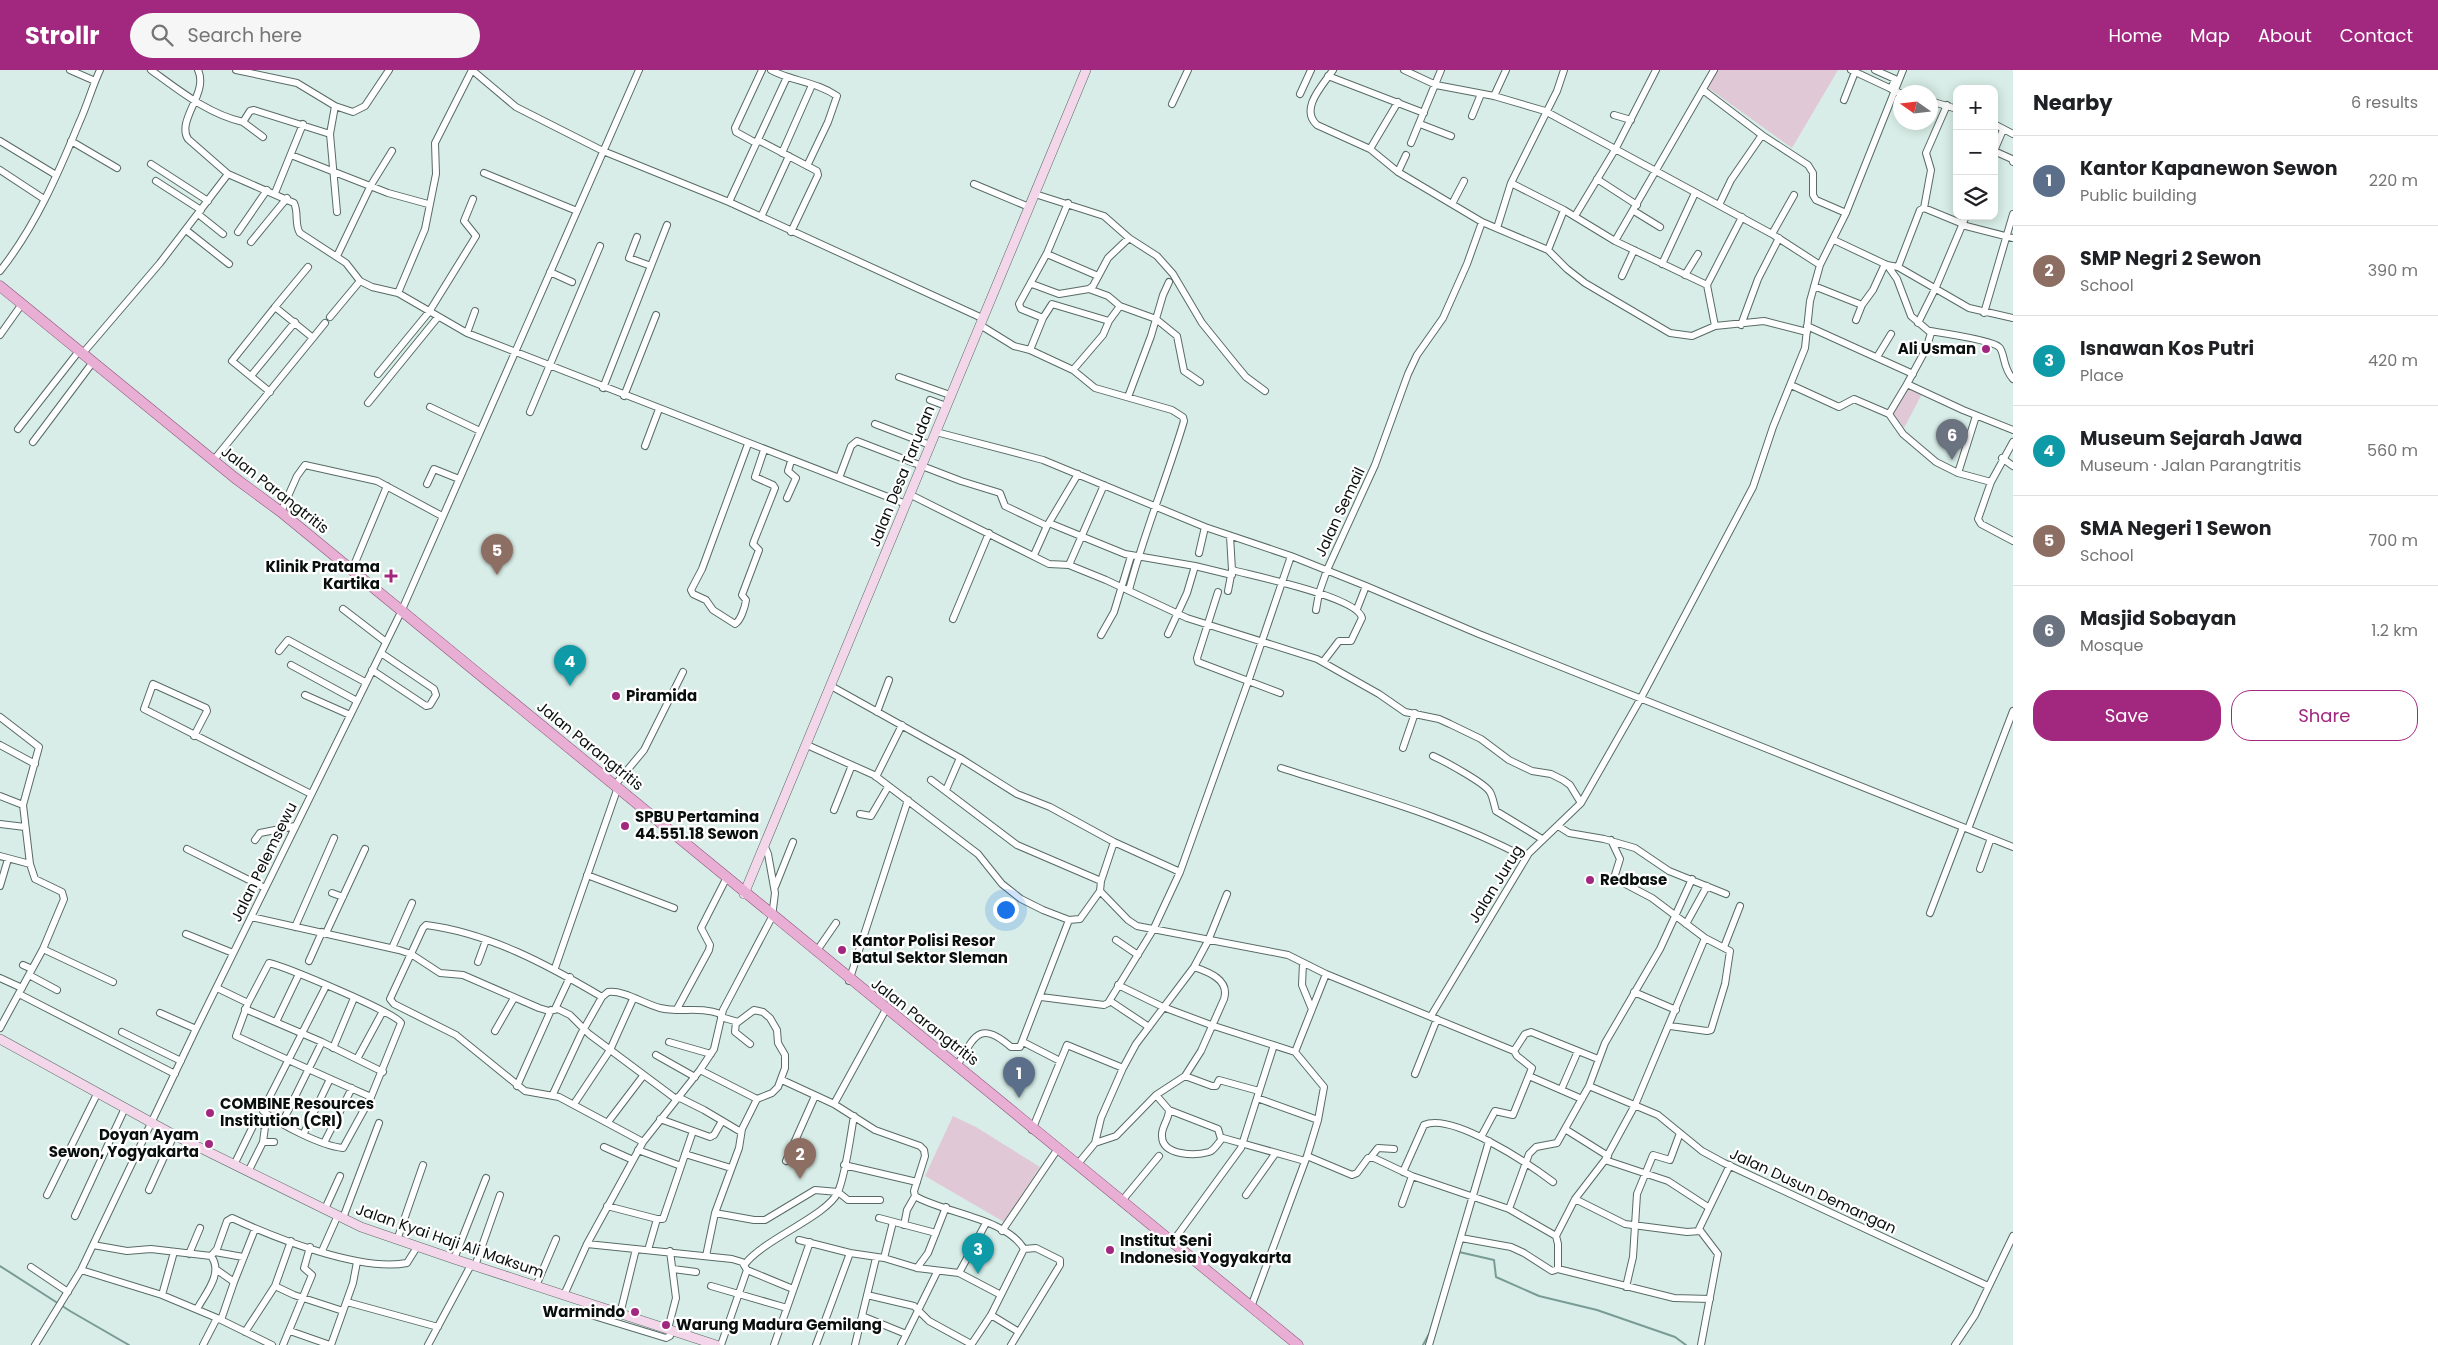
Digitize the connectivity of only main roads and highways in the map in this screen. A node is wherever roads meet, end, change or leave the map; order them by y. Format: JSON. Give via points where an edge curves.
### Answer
{"nodes":[{"id":1,"x":0,"y":286,"type":"edge"},
{"id":2,"x":1298,"y":1345,"type":"edge"}],
"edges":[{"from":1,"to":2,"type":"main road","name":"Jalan Parangtritis","via":[[281,512],[849,981]]}]}
